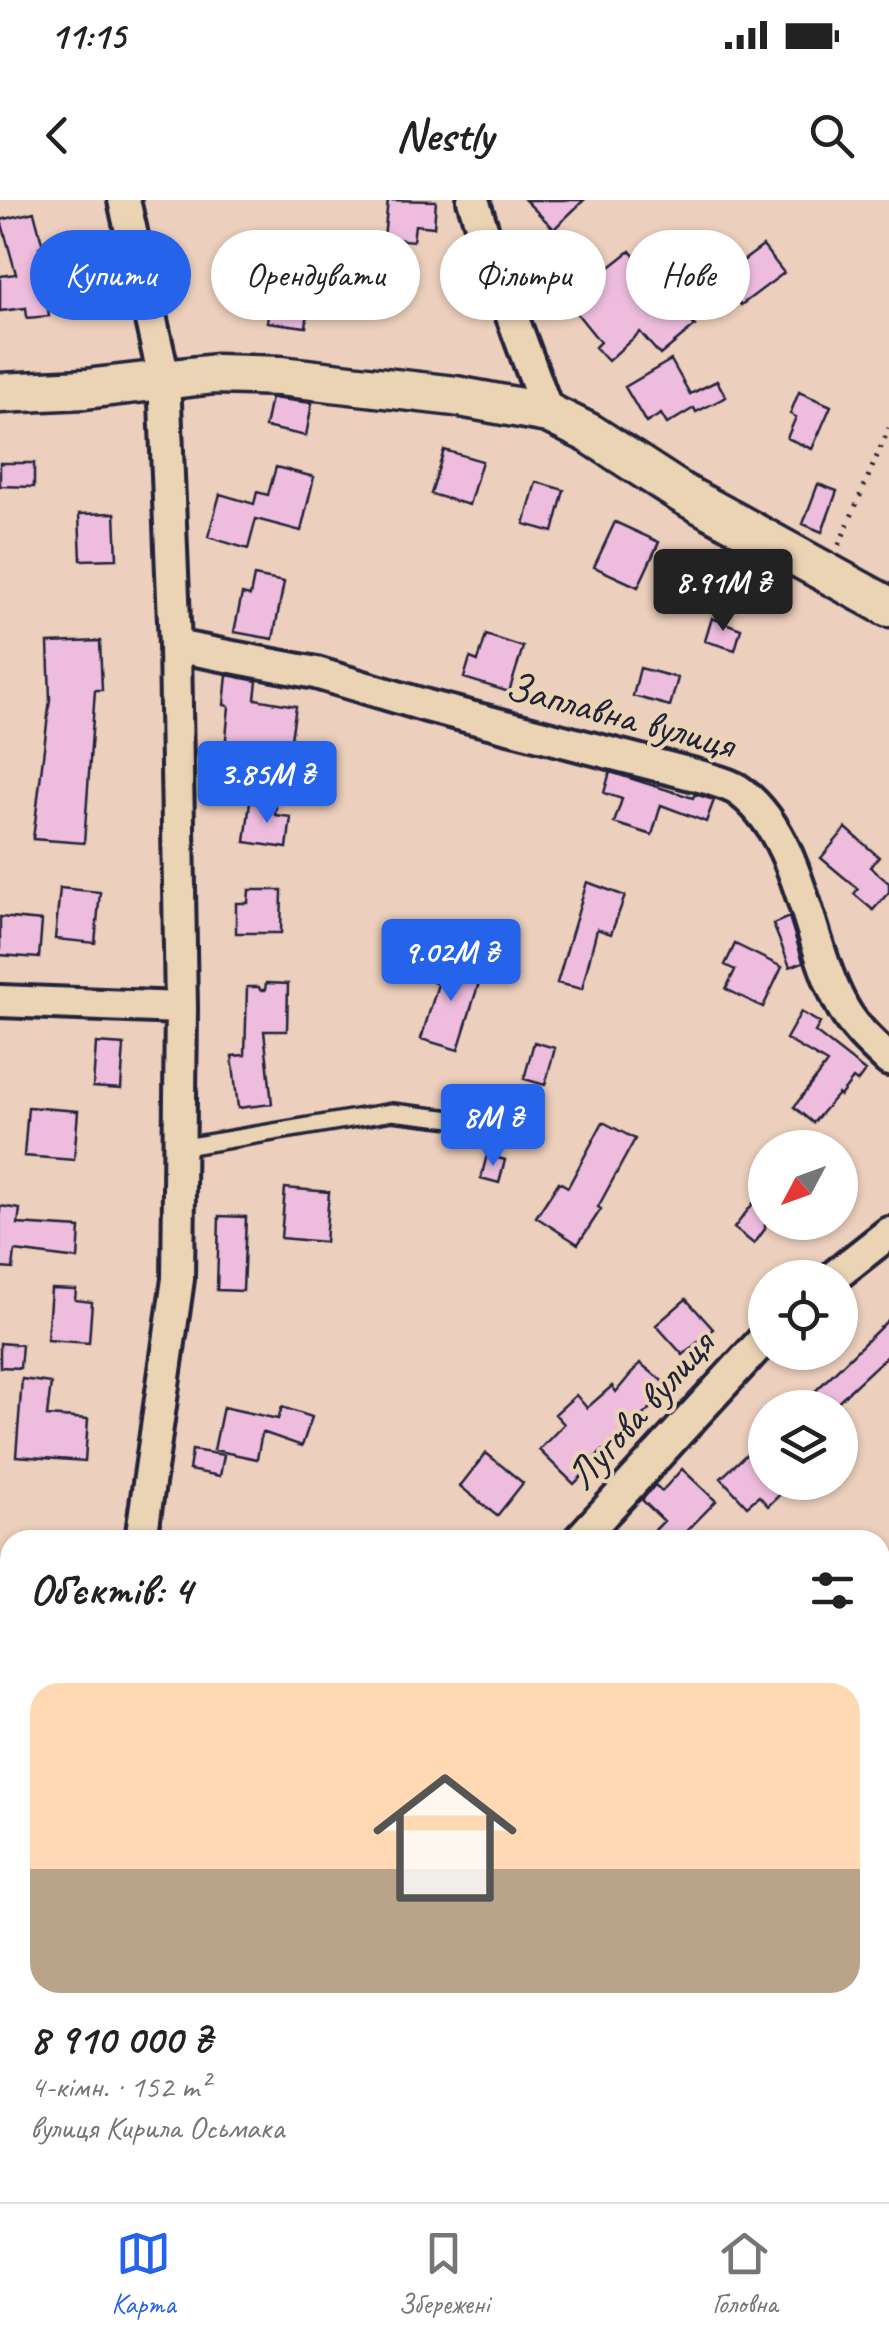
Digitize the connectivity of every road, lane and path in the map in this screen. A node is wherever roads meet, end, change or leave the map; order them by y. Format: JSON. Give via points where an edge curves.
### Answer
{"nodes":[{"id":1,"x":124,"y":200,"type":"edge"},
{"id":2,"x":473,"y":200,"type":"edge"},
{"id":3,"x":164,"y":378,"type":"junction"},
{"id":4,"x":0,"y":393,"type":"edge"},
{"id":5,"x":548,"y":414,"type":"junction"},
{"id":6,"x":889,"y":428,"type":"edge"},
{"id":7,"x":827,"y":572,"type":"junction"},
{"id":8,"x":889,"y":606,"type":"edge"},
{"id":9,"x":175,"y":646,"type":"junction"},
{"id":10,"x":0,"y":1001,"type":"edge"},
{"id":11,"x":180,"y":1008,"type":"junction"},
{"id":12,"x":889,"y":1060,"type":"edge"},
{"id":13,"x":461,"y":1120,"type":"dead end"},
{"id":14,"x":178,"y":1148,"type":"junction"},
{"id":15,"x":889,"y":1232,"type":"edge"},
{"id":16,"x":854,"y":1260,"type":"edge"},
{"id":17,"x":748,"y":1357,"type":"edge"},
{"id":18,"x":142,"y":1530,"type":"edge"},
{"id":19,"x":589,"y":1530,"type":"edge"}],
"edges":[{"from":1,"to":3,"type":"street"},
{"from":2,"to":5,"type":"street"},
{"from":3,"to":4,"type":"street"},
{"from":3,"to":5,"type":"street","via":[[280,376]]},
{"from":3,"to":9,"type":"street"},
{"from":5,"to":7,"type":"street"},
{"from":6,"to":7,"type":"path"},
{"from":7,"to":8,"type":"street"},
{"from":9,"to":11,"type":"street"},
{"from":9,"to":12,"type":"street","name":"Заплавна вулиця","via":[[316,673],[739,790],[768,817],[782,846],[844,1010]]},
{"from":10,"to":11,"type":"street"},
{"from":11,"to":14,"type":"street"},
{"from":13,"to":14,"type":"lane","via":[[392,1112]]},
{"from":14,"to":18,"type":"street","via":[[178,1278]]},
{"from":15,"to":16,"type":"street"},
{"from":17,"to":19,"type":"street","name":"Лугова вулиця"}]}
